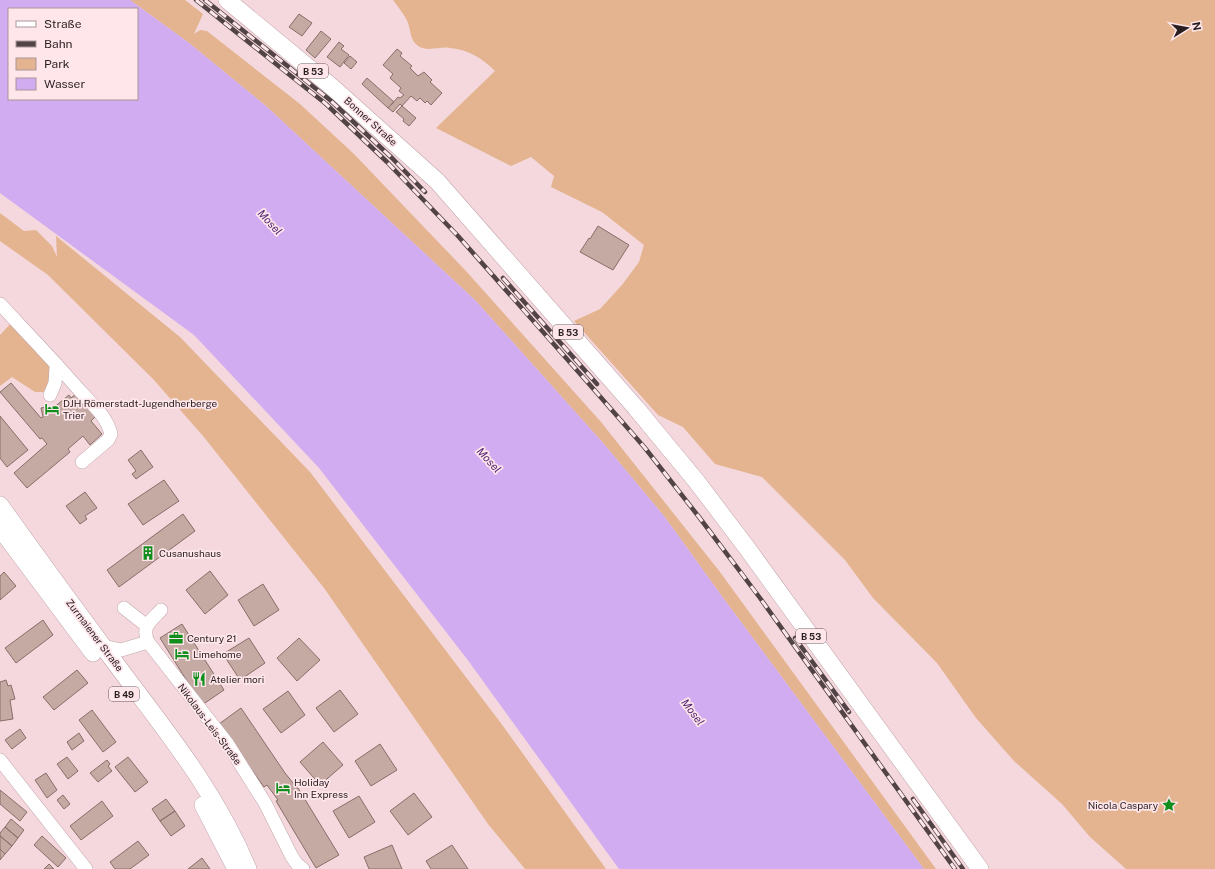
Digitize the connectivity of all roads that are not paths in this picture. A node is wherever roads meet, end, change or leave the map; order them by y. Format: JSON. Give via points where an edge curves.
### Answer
{"nodes":[{"id":1,"x":227,"y":0,"type":"edge"},
{"id":2,"x":0,"y":304,"type":"edge"},
{"id":3,"x":57,"y":365,"type":"junction"},
{"id":4,"x":50,"y":395,"type":"dead end"},
{"id":5,"x":82,"y":462,"type":"dead end"},
{"id":6,"x":0,"y":505,"type":"edge"},
{"id":7,"x":0,"y":528,"type":"edge"},
{"id":8,"x":124,"y":608,"type":"dead end"},
{"id":9,"x":161,"y":610,"type":"dead end"},
{"id":10,"x":147,"y":626,"type":"junction"},
{"id":11,"x":148,"y":642,"type":"junction"},
{"id":12,"x":103,"y":646,"type":"junction"},
{"id":13,"x":0,"y":760,"type":"edge"},
{"id":14,"x":86,"y":869,"type":"edge"},
{"id":15,"x":236,"y":869,"type":"edge"},
{"id":16,"x":248,"y":869,"type":"edge"},
{"id":17,"x":303,"y":869,"type":"edge"},
{"id":18,"x":980,"y":869,"type":"edge"}],
"edges":[{"from":1,"to":18,"type":"main road","name":"Bonner Straße","number":"B 53","via":[[420,164],[636,408],[747,548]]},
{"from":2,"to":3,"type":"street"},
{"from":3,"to":4,"type":"street","via":[[55,383]]},
{"from":3,"to":5,"type":"street","via":[[110,426],[111,434],[108,440]]},
{"from":6,"to":12,"type":"main road","name":"Zurmaiener Straße","number":"B 49"},
{"from":7,"to":15,"type":"main road","name":"Zurmaiener Straße","number":"B 49","via":[[176,761],[211,819]]},
{"from":8,"to":10,"type":"street"},
{"from":9,"to":10,"type":"street"},
{"from":10,"to":11,"type":"street","via":[[145,636]]},
{"from":11,"to":12,"type":"street","via":[[121,650]]},
{"from":11,"to":17,"type":"street","name":"Nikolaus-Leis-Straße","via":[[227,743],[265,803],[292,857]]},
{"from":12,"to":16,"type":"main road","name":"Zurmaiener Straße","number":"B 49","via":[[204,784]]},
{"from":13,"to":14,"type":"street"}]}
